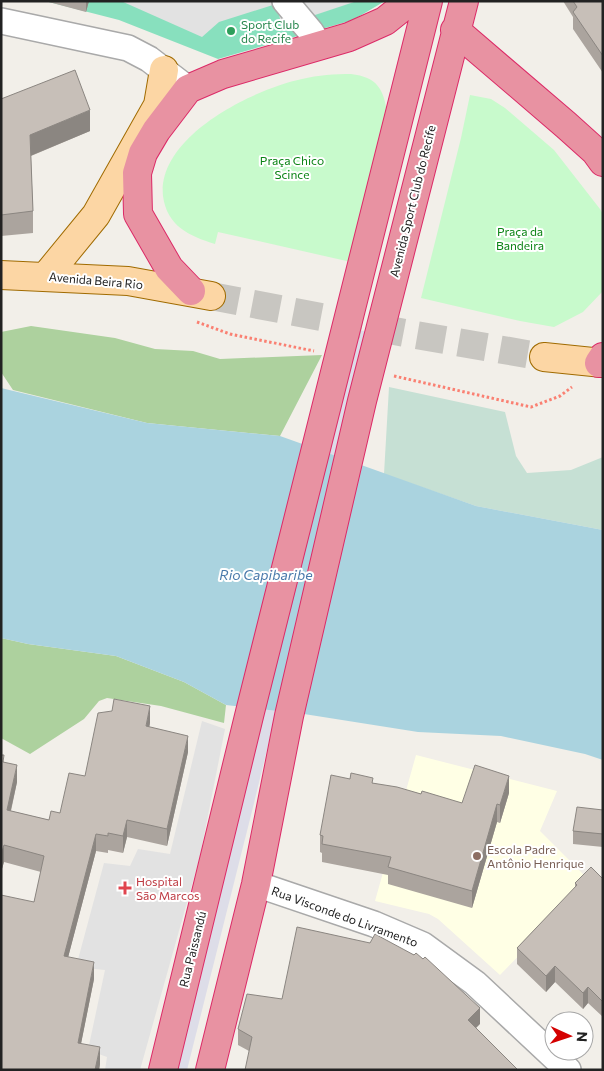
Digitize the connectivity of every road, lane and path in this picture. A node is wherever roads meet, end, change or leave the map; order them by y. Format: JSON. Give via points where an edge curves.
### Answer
{"nodes":[{"id":1,"x":285,"y":1,"type":"edge"},
{"id":2,"x":410,"y":1,"type":"edge"},
{"id":3,"x":428,"y":1,"type":"edge"},
{"id":4,"x":464,"y":1,"type":"edge"},
{"id":5,"x":1,"y":21,"type":"edge"},
{"id":6,"x":455,"y":30,"type":"junction"},
{"id":7,"x":320,"y":46,"type":"junction"},
{"id":8,"x":164,"y":70,"type":"junction"},
{"id":9,"x":188,"y":89,"type":"junction"},
{"id":10,"x":603,"y":162,"type":"edge"},
{"id":11,"x":1,"y":275,"type":"edge"},
{"id":12,"x":46,"y":276,"type":"junction"},
{"id":13,"x":201,"y":293,"type":"joint"},
{"id":14,"x":189,"y":319,"type":"dead end"},
{"id":15,"x":339,"y":356,"type":"junction"},
{"id":16,"x":544,"y":357,"type":"tunnel mouth"},
{"id":17,"x":601,"y":361,"type":"edge"},
{"id":18,"x":370,"y":370,"type":"junction"},
{"id":19,"x":256,"y":884,"type":"junction"},
{"id":20,"x":162,"y":1070,"type":"edge"},
{"id":21,"x":210,"y":1070,"type":"edge"},
{"id":22,"x":568,"y":1070,"type":"edge"}],
"edges":[{"from":1,"to":7,"type":"street"},
{"from":2,"to":7,"type":"highway","via":[[385,21]]},
{"from":3,"to":15,"type":"highway"},
{"from":4,"to":6,"type":"highway","name":"Avenida Sport Club do Recife"},
{"from":5,"to":8,"type":"street","via":[[128,48]]},
{"from":6,"to":10,"type":"highway","via":[[566,125]]},
{"from":6,"to":18,"type":"highway","name":"Avenida Sport Club do Recife"},
{"from":7,"to":9,"type":"highway","via":[[223,74]]},
{"from":8,"to":9,"type":"street"},
{"from":8,"to":12,"type":"main road","via":[[158,105],[96,216]]},
{"from":9,"to":13,"type":"highway","via":[[143,153],[137,173],[138,214],[170,268]]},
{"from":11,"to":12,"type":"main road","name":"Avenida Beira Rio"},
{"from":12,"to":13,"type":"main road","name":"Avenida Beira Rio","via":[[128,281]]},
{"from":14,"to":15,"type":"path","via":[[230,334]]},
{"from":15,"to":20,"type":"highway","name":"Rua Paissandú"},
{"from":16,"to":17,"type":"main road"},
{"from":17,"to":18,"type":"path","via":[[560,396],[531,407]]},
{"from":18,"to":19,"type":"highway","name":"Avenida Sport Club do Recife","via":[[288,716]]},
{"from":19,"to":21,"type":"highway"},
{"from":19,"to":22,"type":"street","name":"Rua Visconde do Livramento","via":[[374,924],[423,945],[475,983]]}]}
